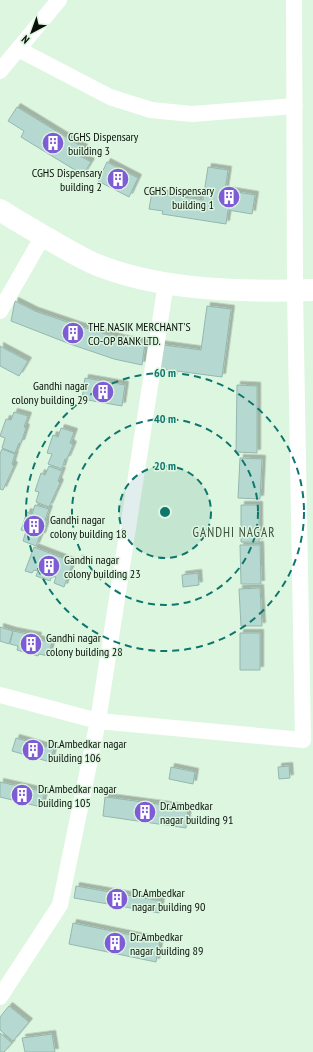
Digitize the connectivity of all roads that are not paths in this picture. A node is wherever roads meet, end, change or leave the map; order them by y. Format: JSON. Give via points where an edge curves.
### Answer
{"nodes":[{"id":1,"x":58,"y":0,"type":"edge"},
{"id":2,"x":294,"y":0,"type":"edge"},
{"id":3,"x":18,"y":49,"type":"junction"},
{"id":4,"x":0,"y":71,"type":"edge"},
{"id":5,"x":295,"y":106,"type":"junction"},
{"id":6,"x":0,"y":210,"type":"edge"},
{"id":7,"x":43,"y":236,"type":"junction"},
{"id":8,"x":166,"y":283,"type":"junction"},
{"id":9,"x":304,"y":290,"type":"edge"},
{"id":10,"x":0,"y":311,"type":"edge"},
{"id":11,"x":0,"y":695,"type":"edge"},
{"id":12,"x":98,"y":722,"type":"junction"},
{"id":13,"x":308,"y":740,"type":"edge"},
{"id":14,"x":0,"y":997,"type":"edge"}],
"edges":[{"from":1,"to":3,"type":"street"},
{"from":2,"to":5,"type":"street"},
{"from":3,"to":4,"type":"street"},
{"from":3,"to":5,"type":"street","via":[[110,97],[151,110],[192,114]]},
{"from":5,"to":9,"type":"street"},
{"from":6,"to":7,"type":"street"},
{"from":7,"to":8,"type":"street","via":[[100,266]]},
{"from":7,"to":10,"type":"street"},
{"from":8,"to":9,"type":"street","via":[[219,289]]},
{"from":8,"to":12,"type":"street"},
{"from":9,"to":13,"type":"street"},
{"from":11,"to":12,"type":"street"},
{"from":12,"to":13,"type":"street"},
{"from":12,"to":14,"type":"street","via":[[60,905]]}]}
